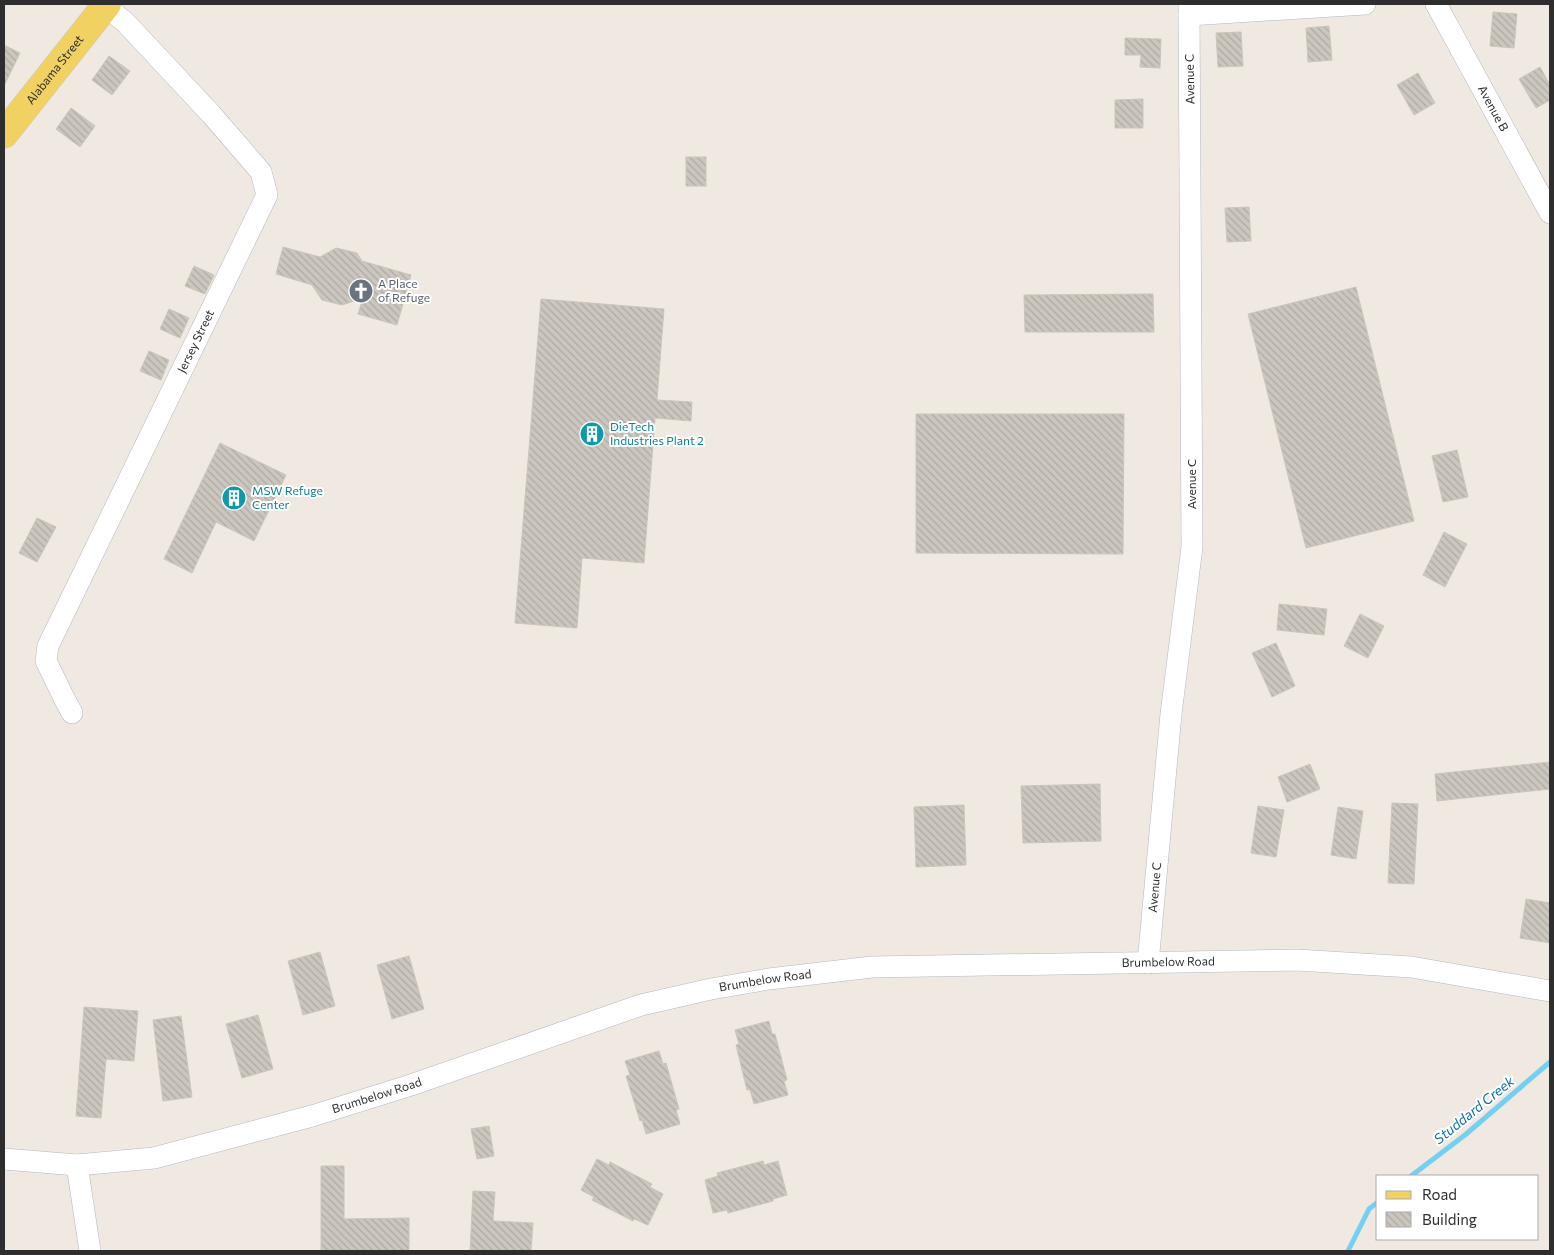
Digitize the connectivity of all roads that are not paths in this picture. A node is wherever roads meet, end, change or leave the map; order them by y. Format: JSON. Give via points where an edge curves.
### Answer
{"nodes":[{"id":1,"x":1365,"y":4,"type":"edge"},
{"id":2,"x":1436,"y":4,"type":"edge"},
{"id":3,"x":106,"y":5,"type":"edge"},
{"id":4,"x":1189,"y":9,"type":"edge"},
{"id":5,"x":4,"y":134,"type":"edge"},
{"id":6,"x":1550,"y":213,"type":"edge"},
{"id":7,"x":72,"y":713,"type":"dead end"},
{"id":8,"x":1148,"y":963,"type":"junction"},
{"id":9,"x":1550,"y":991,"type":"edge"},
{"id":10,"x":4,"y":1159,"type":"edge"},
{"id":11,"x":77,"y":1165,"type":"junction"},
{"id":12,"x":90,"y":1251,"type":"edge"}],
"edges":[{"from":1,"to":4,"type":"street"},
{"from":2,"to":6,"type":"street","name":"Avenue B"},
{"from":3,"to":5,"type":"main road","name":"Alabama Street"},
{"from":3,"to":7,"type":"street","name":"Jersey Street","via":[[211,114],[261,172],[267,195],[48,646],[46,661]]},
{"from":4,"to":8,"type":"street","name":"Avenue C","via":[[1192,546]]},
{"from":8,"to":9,"type":"street","name":"Brumbelow Road","via":[[1297,960],[1412,967]]},
{"from":8,"to":11,"type":"street","name":"Brumbelow Road","via":[[872,967],[711,989],[641,1006],[312,1116],[154,1158]]},
{"from":10,"to":11,"type":"street","name":"Brumbelow Road"},
{"from":11,"to":12,"type":"street"}]}
